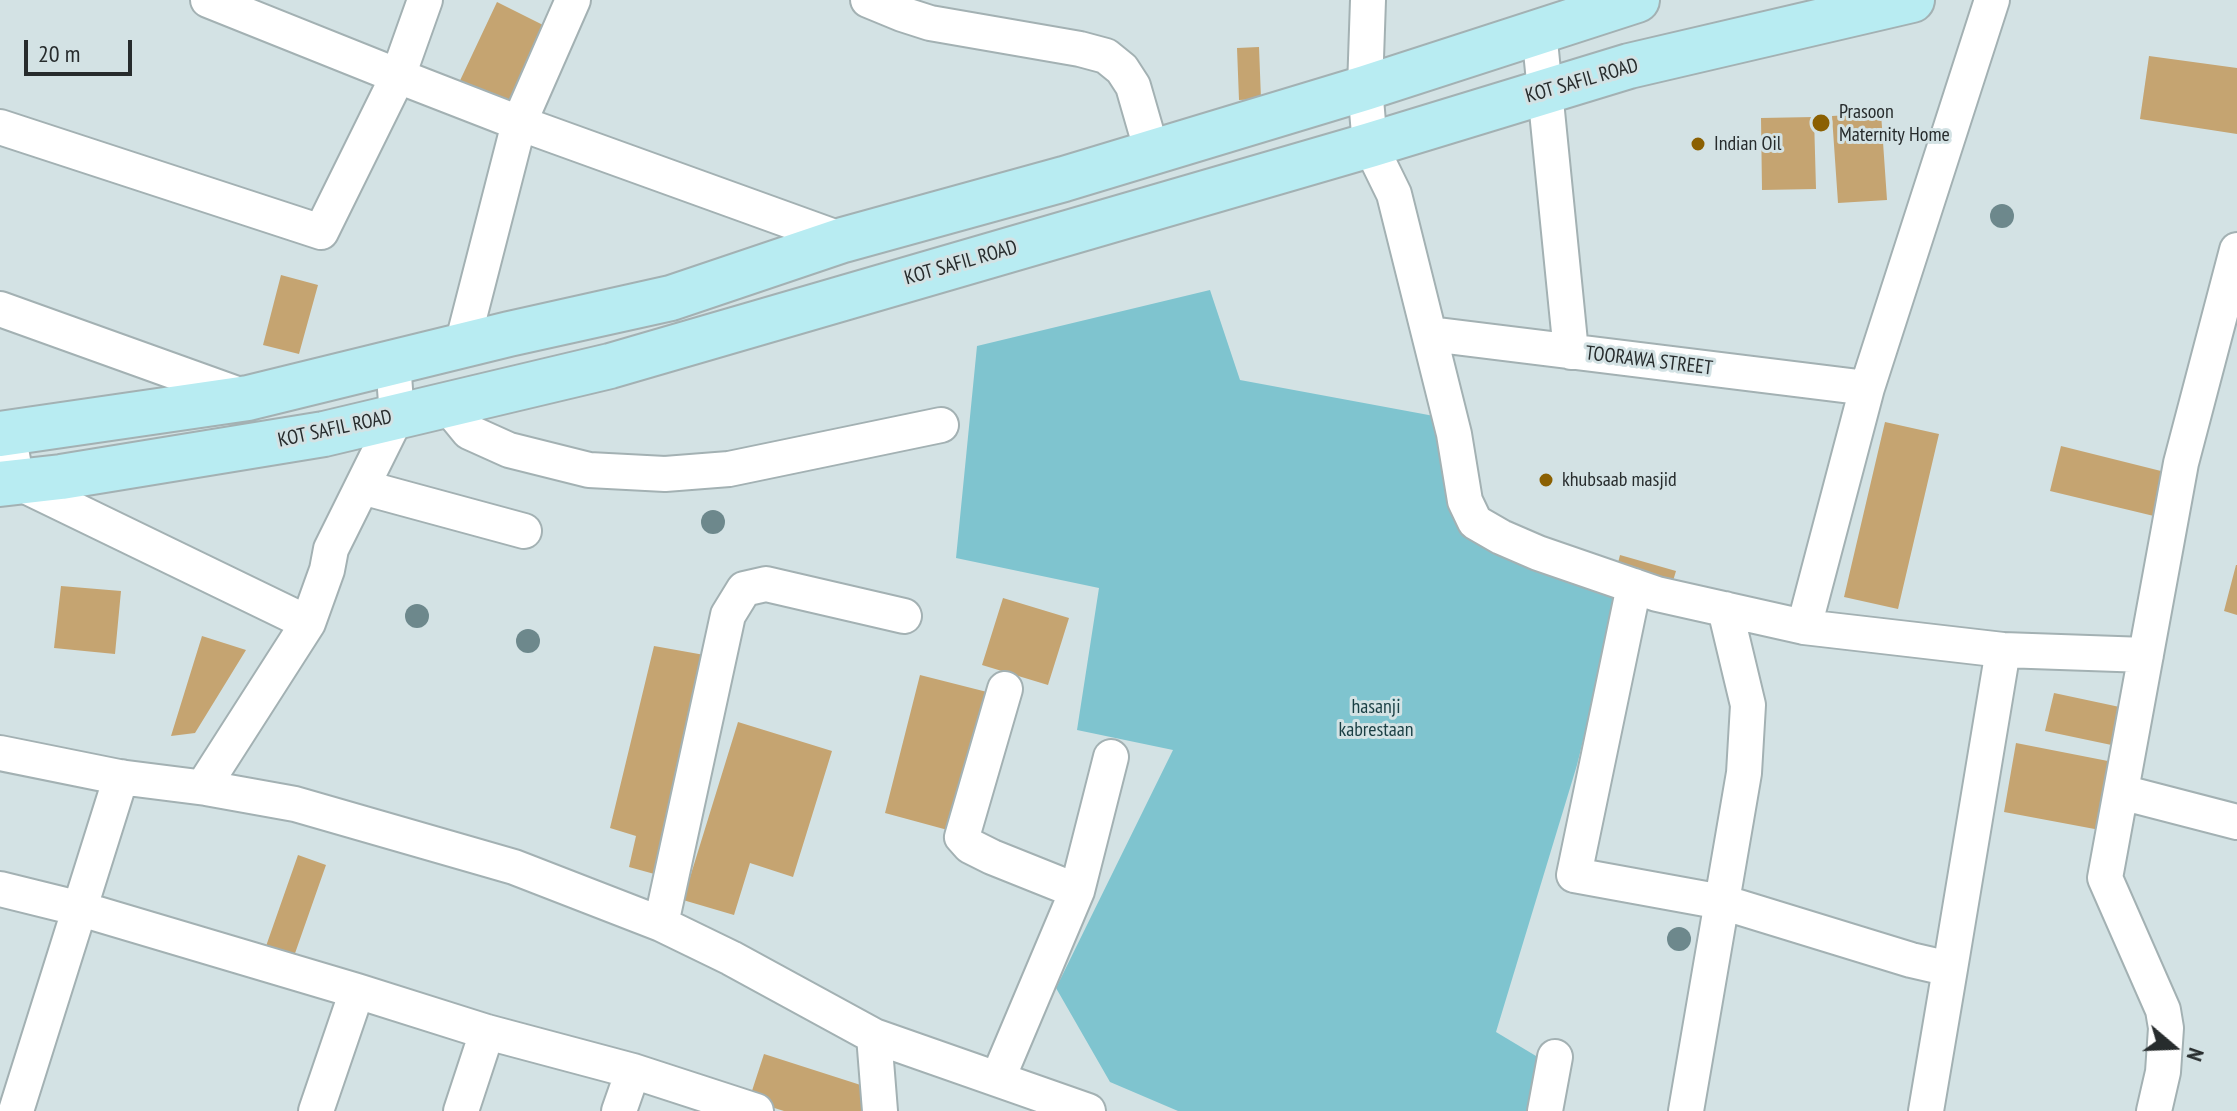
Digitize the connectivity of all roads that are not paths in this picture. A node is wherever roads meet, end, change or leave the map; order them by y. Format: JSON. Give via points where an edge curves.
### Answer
{"nodes":[{"id":1,"x":208,"y":0,"type":"edge"},
{"id":2,"x":425,"y":0,"type":"edge"},
{"id":3,"x":573,"y":0,"type":"edge"},
{"id":4,"x":868,"y":0,"type":"edge"},
{"id":5,"x":1368,"y":0,"type":"edge"},
{"id":6,"x":1637,"y":0,"type":"edge"},
{"id":7,"x":1912,"y":0,"type":"edge"},
{"id":8,"x":1992,"y":0,"type":"edge"},
{"id":9,"x":1539,"y":31,"type":"junction"},
{"id":10,"x":398,"y":76,"type":"junction"},
{"id":11,"x":1365,"y":88,"type":"junction"},
{"id":12,"x":1544,"y":91,"type":"junction"},
{"id":13,"x":519,"y":123,"type":"junction"},
{"id":14,"x":0,"y":127,"type":"edge"},
{"id":15,"x":1370,"y":145,"type":"junction"},
{"id":16,"x":1152,"y":152,"type":"junction"},
{"id":17,"x":843,"y":240,"type":"junction"},
{"id":18,"x":2237,"y":250,"type":"edge"},
{"id":19,"x":0,"y":309,"type":"edge"},
{"id":20,"x":1430,"y":334,"type":"junction"},
{"id":21,"x":462,"y":345,"type":"junction"},
{"id":22,"x":1571,"y":352,"type":"junction"},
{"id":23,"x":393,"y":362,"type":"junction"},
{"id":24,"x":1867,"y":388,"type":"junction"},
{"id":25,"x":248,"y":398,"type":"junction"},
{"id":26,"x":446,"y":404,"type":"junction"},
{"id":27,"x":397,"y":416,"type":"junction"},
{"id":28,"x":941,"y":425,"type":"dead end"},
{"id":29,"x":4,"y":433,"type":"edge"},
{"id":30,"x":9,"y":483,"type":"edge"},
{"id":31,"x":362,"y":487,"type":"junction"},
{"id":32,"x":524,"y":531,"type":"dead end"},
{"id":33,"x":1634,"y":586,"type":"junction"},
{"id":34,"x":1725,"y":609,"type":"junction"},
{"id":35,"x":904,"y":616,"type":"dead end"},
{"id":36,"x":308,"y":623,"type":"junction"},
{"id":37,"x":1804,"y":627,"type":"junction"},
{"id":38,"x":2003,"y":650,"type":"junction"},
{"id":39,"x":2146,"y":655,"type":"junction"},
{"id":40,"x":1005,"y":689,"type":"dead end"},
{"id":41,"x":0,"y":753,"type":"edge"},
{"id":42,"x":1111,"y":757,"type":"dead end"},
{"id":43,"x":121,"y":777,"type":"junction"},
{"id":44,"x":203,"y":787,"type":"junction"},
{"id":45,"x":2121,"y":792,"type":"junction"},
{"id":46,"x":2237,"y":822,"type":"edge"},
{"id":47,"x":0,"y":889,"type":"edge"},
{"id":48,"x":1077,"y":891,"type":"junction"},
{"id":49,"x":1722,"y":902,"type":"junction"},
{"id":50,"x":81,"y":909,"type":"junction"},
{"id":51,"x":661,"y":924,"type":"junction"},
{"id":52,"x":1950,"y":969,"type":"junction"},
{"id":53,"x":357,"y":991,"type":"junction"},
{"id":54,"x":487,"y":1032,"type":"junction"},
{"id":55,"x":874,"y":1036,"type":"junction"},
{"id":56,"x":1555,"y":1057,"type":"dead end"},
{"id":57,"x":633,"y":1071,"type":"junction"},
{"id":58,"x":998,"y":1078,"type":"junction"},
{"id":59,"x":16,"y":1111,"type":"edge"},
{"id":60,"x":316,"y":1111,"type":"edge"},
{"id":61,"x":461,"y":1111,"type":"edge"},
{"id":62,"x":619,"y":1111,"type":"edge"},
{"id":63,"x":756,"y":1111,"type":"edge"},
{"id":64,"x":880,"y":1111,"type":"edge"},
{"id":65,"x":1088,"y":1111,"type":"edge"},
{"id":66,"x":1545,"y":1111,"type":"edge"},
{"id":67,"x":1686,"y":1111,"type":"edge"},
{"id":68,"x":1926,"y":1111,"type":"edge"},
{"id":69,"x":2154,"y":1111,"type":"edge"}],
"edges":[{"from":1,"to":10,"type":"street"},
{"from":2,"to":10,"type":"street"},
{"from":3,"to":13,"type":"street"},
{"from":4,"to":16,"type":"street","via":[[930,23],[1106,56],[1133,86]]},
{"from":5,"to":11,"type":"street"},
{"from":6,"to":9,"type":"main road"},
{"from":7,"to":12,"type":"main road","name":"KOT SAFIL ROAD"},
{"from":8,"to":24,"type":"street"},
{"from":9,"to":11,"type":"main road"},
{"from":9,"to":12,"type":"street"},
{"from":10,"to":13,"type":"street"},
{"from":10,"to":14,"type":"street","via":[[321,232]]},
{"from":11,"to":15,"type":"street"},
{"from":11,"to":16,"type":"main road"},
{"from":12,"to":15,"type":"main road","name":"KOT SAFIL ROAD"},
{"from":12,"to":22,"type":"street"},
{"from":13,"to":17,"type":"street"},
{"from":13,"to":21,"type":"street"},
{"from":15,"to":20,"type":"street","via":[[1394,194]]},
{"from":15,"to":26,"type":"main road","name":"KOT SAFIL ROAD","via":[[610,366]]},
{"from":16,"to":17,"type":"main road"},
{"from":17,"to":21,"type":"main road","via":[[671,298]]},
{"from":18,"to":39,"type":"street","via":[[2181,463]]},
{"from":19,"to":25,"type":"street"},
{"from":20,"to":22,"type":"street","name":"TOORAWA STREET"},
{"from":20,"to":33,"type":"street","via":[[1465,501],[1475,522],[1538,553]]},
{"from":21,"to":23,"type":"main road"},
{"from":22,"to":24,"type":"street","name":"TOORAWA STREET"},
{"from":23,"to":25,"type":"main road"},
{"from":23,"to":27,"type":"street"},
{"from":24,"to":37,"type":"street"},
{"from":25,"to":29,"type":"main road"},
{"from":26,"to":27,"type":"main road","name":"KOT SAFIL ROAD"},
{"from":26,"to":28,"type":"street","via":[[469,432],[509,450],[589,470],[665,474],[729,469]]},
{"from":27,"to":30,"type":"main road","name":"KOT SAFIL ROAD","via":[[324,434]]},
{"from":27,"to":31,"type":"street"},
{"from":29,"to":30,"type":"street"},
{"from":30,"to":36,"type":"street"},
{"from":31,"to":32,"type":"street"},
{"from":31,"to":36,"type":"street","via":[[331,549]]},
{"from":33,"to":34,"type":"street"},
{"from":33,"to":49,"type":"street","via":[[1574,875]]},
{"from":34,"to":37,"type":"street"},
{"from":34,"to":49,"type":"street","via":[[1748,705],[1744,773]]},
{"from":35,"to":51,"type":"street","via":[[766,584],[744,589],[728,615]]},
{"from":36,"to":44,"type":"street"},
{"from":37,"to":38,"type":"street"},
{"from":38,"to":39,"type":"street"},
{"from":38,"to":52,"type":"street"},
{"from":39,"to":45,"type":"street"},
{"from":40,"to":48,"type":"street","via":[[962,837],[992,857]]},
{"from":41,"to":43,"type":"street"},
{"from":42,"to":48,"type":"street"},
{"from":43,"to":44,"type":"street"},
{"from":43,"to":50,"type":"street"},
{"from":44,"to":51,"type":"street","via":[[295,804],[514,867]]},
{"from":45,"to":46,"type":"street"},
{"from":45,"to":69,"type":"street","via":[[2105,878],[2163,1010],[2163,1072]]},
{"from":47,"to":50,"type":"street"},
{"from":48,"to":58,"type":"street"},
{"from":49,"to":52,"type":"street"},
{"from":49,"to":67,"type":"street"},
{"from":50,"to":53,"type":"street"},
{"from":50,"to":59,"type":"street"},
{"from":51,"to":55,"type":"street"},
{"from":52,"to":68,"type":"street"},
{"from":53,"to":54,"type":"street"},
{"from":53,"to":60,"type":"street"},
{"from":54,"to":57,"type":"street"},
{"from":54,"to":61,"type":"street"},
{"from":55,"to":58,"type":"street"},
{"from":55,"to":64,"type":"street"},
{"from":56,"to":66,"type":"street"},
{"from":57,"to":62,"type":"street"},
{"from":57,"to":63,"type":"street"},
{"from":58,"to":65,"type":"street"}]}
